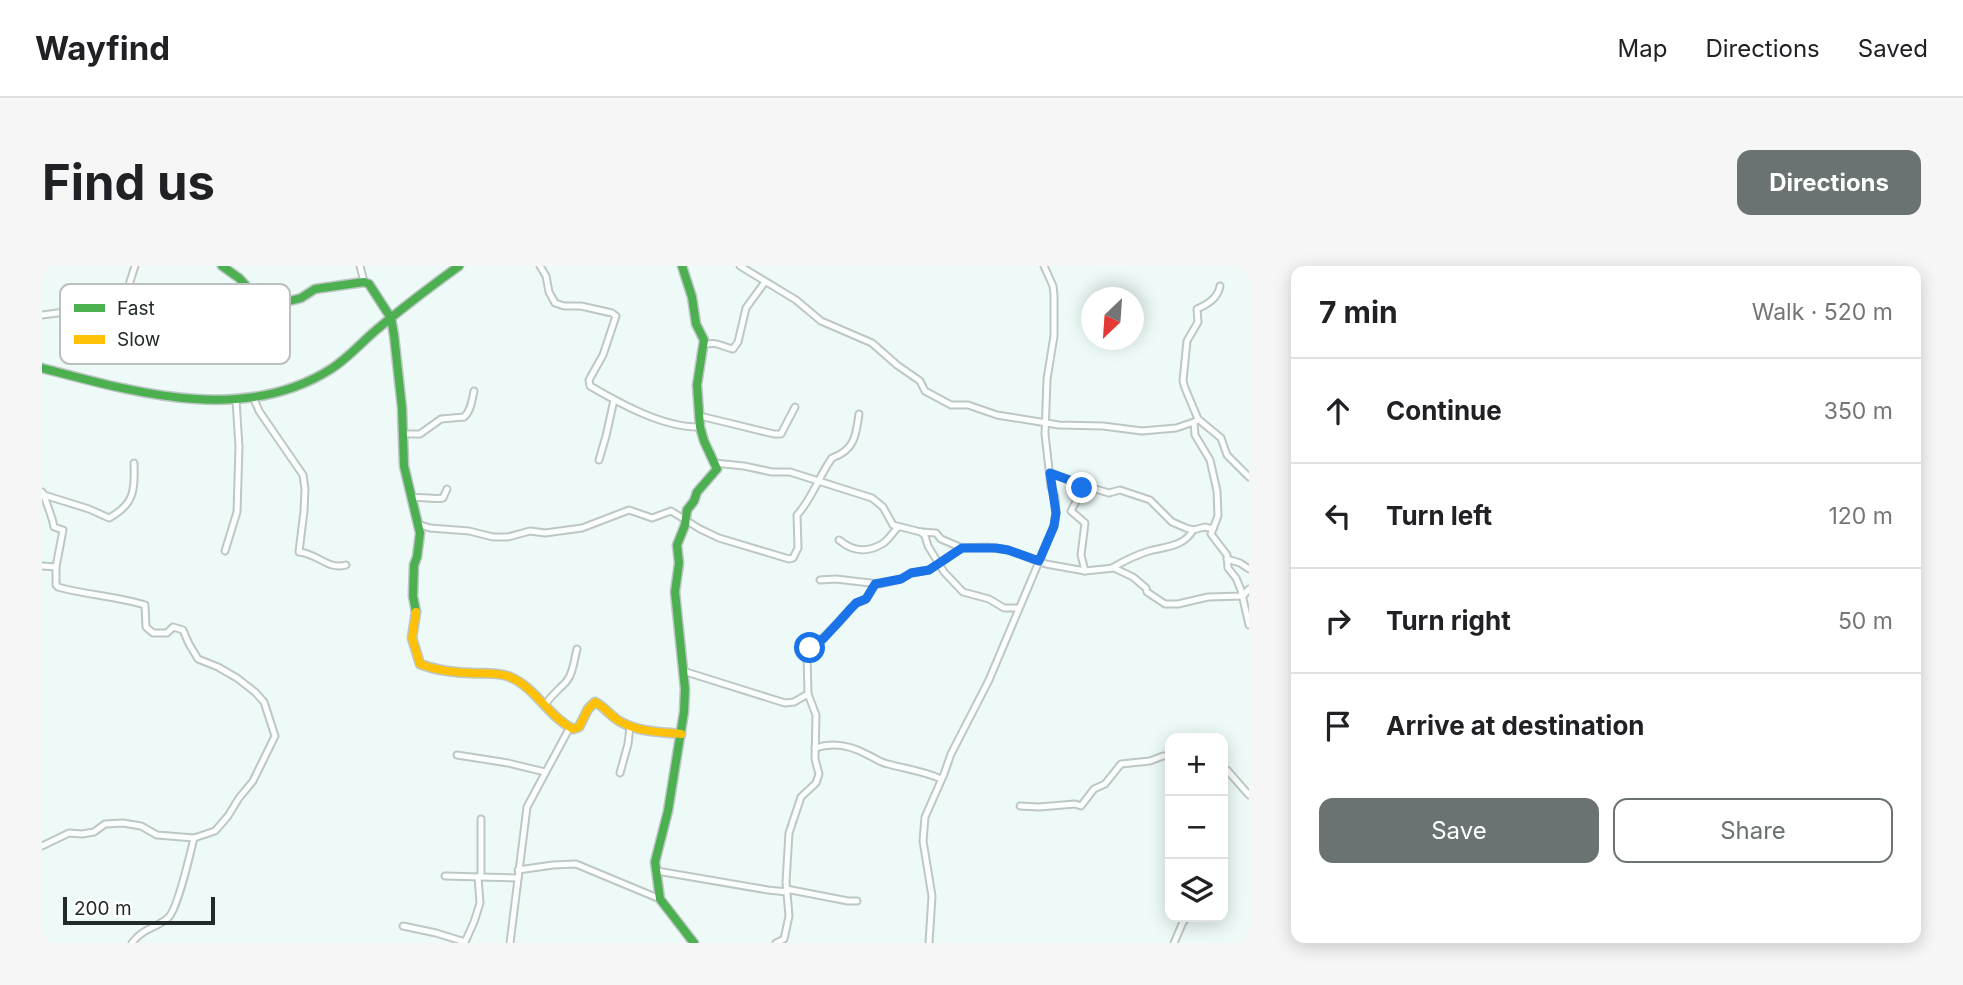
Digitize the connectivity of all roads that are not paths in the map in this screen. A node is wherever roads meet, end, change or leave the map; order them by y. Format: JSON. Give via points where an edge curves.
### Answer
{"nodes":[{"id":1,"x":135,"y":266,"type":"edge"},
{"id":2,"x":222,"y":266,"type":"edge"},
{"id":3,"x":360,"y":266,"type":"edge"},
{"id":4,"x":459,"y":266,"type":"edge"},
{"id":5,"x":540,"y":266,"type":"edge"},
{"id":6,"x":682,"y":266,"type":"edge"},
{"id":7,"x":740,"y":266,"type":"edge"},
{"id":8,"x":1044,"y":266,"type":"edge"},
{"id":9,"x":364,"y":282,"type":"junction"},
{"id":10,"x":765,"y":282,"type":"junction"},
{"id":11,"x":129,"y":284,"type":"edge"},
{"id":12,"x":244,"y":284,"type":"edge"},
{"id":13,"x":1220,"y":286,"type":"dead end"},
{"id":14,"x":290,"y":301,"type":"edge"},
{"id":15,"x":60,"y":313,"type":"edge"},
{"id":16,"x":42,"y":315,"type":"edge"},
{"id":17,"x":391,"y":318,"type":"junction"},
{"id":18,"x":703,"y":345,"type":"junction"},
{"id":19,"x":42,"y":369,"type":"edge"},
{"id":20,"x":474,"y":391,"type":"dead end"},
{"id":21,"x":254,"y":399,"type":"junction"},
{"id":22,"x":236,"y":400,"type":"junction"},
{"id":23,"x":614,"y":400,"type":"junction"},
{"id":24,"x":795,"y":407,"type":"dead end"},
{"id":25,"x":859,"y":414,"type":"dead end"},
{"id":26,"x":699,"y":416,"type":"junction"},
{"id":27,"x":1045,"y":422,"type":"junction"},
{"id":28,"x":1193,"y":422,"type":"junction"},
{"id":29,"x":701,"y":427,"type":"junction"},
{"id":30,"x":403,"y":434,"type":"junction"},
{"id":31,"x":599,"y":460,"type":"dead end"},
{"id":32,"x":134,"y":463,"type":"dead end"},
{"id":33,"x":714,"y":463,"type":"junction"},
{"id":34,"x":1050,"y":473,"type":"junction"},
{"id":35,"x":1249,"y":477,"type":"edge"},
{"id":36,"x":817,"y":481,"type":"junction"},
{"id":37,"x":1083,"y":485,"type":"junction"},
{"id":38,"x":447,"y":489,"type":"dead end"},
{"id":39,"x":43,"y":493,"type":"edge"},
{"id":40,"x":412,"y":498,"type":"junction"},
{"id":41,"x":685,"y":519,"type":"junction"},
{"id":42,"x":418,"y":524,"type":"junction"},
{"id":43,"x":898,"y":527,"type":"junction"},
{"id":44,"x":1213,"y":529,"type":"junction"},
{"id":45,"x":1193,"y":530,"type":"junction"},
{"id":46,"x":921,"y":531,"type":"junction"},
{"id":47,"x":839,"y":540,"type":"dead end"},
{"id":48,"x":962,"y":548,"type":"junction"},
{"id":49,"x":225,"y":551,"type":"dead end"},
{"id":50,"x":1227,"y":559,"type":"junction"},
{"id":51,"x":1039,"y":561,"type":"junction"},
{"id":52,"x":939,"y":563,"type":"junction"},
{"id":53,"x":346,"y":565,"type":"dead end"},
{"id":54,"x":42,"y":566,"type":"edge"},
{"id":55,"x":56,"y":567,"type":"junction"},
{"id":56,"x":1112,"y":568,"type":"junction"},
{"id":57,"x":1249,"y":569,"type":"edge"},
{"id":58,"x":1085,"y":571,"type":"junction"},
{"id":59,"x":820,"y":580,"type":"dead end"},
{"id":60,"x":875,"y":584,"type":"junction"},
{"id":61,"x":1249,"y":589,"type":"edge"},
{"id":62,"x":1242,"y":596,"type":"junction"},
{"id":63,"x":1018,"y":608,"type":"junction"},
{"id":64,"x":1249,"y":625,"type":"edge"},
{"id":65,"x":577,"y":649,"type":"dead end"},
{"id":66,"x":683,"y":671,"type":"junction"},
{"id":67,"x":808,"y":694,"type":"junction"},
{"id":68,"x":544,"y":706,"type":"junction"},
{"id":69,"x":570,"y":727,"type":"junction"},
{"id":70,"x":630,"y":727,"type":"junction"},
{"id":71,"x":681,"y":734,"type":"junction"},
{"id":72,"x":815,"y":748,"type":"junction"},
{"id":73,"x":457,"y":755,"type":"dead end"},
{"id":74,"x":1165,"y":757,"type":"edge"},
{"id":75,"x":1228,"y":771,"type":"edge"},
{"id":76,"x":545,"y":772,"type":"junction"},
{"id":77,"x":620,"y":773,"type":"dead end"},
{"id":78,"x":941,"y":779,"type":"junction"},
{"id":79,"x":1249,"y":795,"type":"edge"},
{"id":80,"x":1020,"y":806,"type":"dead end"},
{"id":81,"x":481,"y":819,"type":"dead end"},
{"id":82,"x":194,"y":838,"type":"junction"},
{"id":83,"x":42,"y":846,"type":"edge"},
{"id":84,"x":518,"y":870,"type":"junction"},
{"id":85,"x":657,"y":871,"type":"junction"},
{"id":86,"x":445,"y":876,"type":"dead end"},
{"id":87,"x":479,"y":877,"type":"junction"},
{"id":88,"x":518,"y":878,"type":"junction"},
{"id":89,"x":787,"y":890,"type":"junction"},
{"id":90,"x":660,"y":899,"type":"junction"},
{"id":91,"x":857,"y":901,"type":"dead end"},
{"id":92,"x":1183,"y":922,"type":"edge"},
{"id":93,"x":403,"y":926,"type":"dead end"},
{"id":94,"x":132,"y":943,"type":"edge"},
{"id":95,"x":510,"y":943,"type":"edge"},
{"id":96,"x":694,"y":943,"type":"edge"},
{"id":97,"x":776,"y":943,"type":"edge"},
{"id":98,"x":929,"y":943,"type":"edge"},
{"id":99,"x":1174,"y":943,"type":"edge"}],
"edges":[{"from":1,"to":11,"type":"street"},
{"from":2,"to":12,"type":"street"},
{"from":3,"to":9,"type":"street"},
{"from":4,"to":17,"type":"street"},
{"from":5,"to":23,"type":"street","via":[[555,303],[616,316],[589,380],[590,386]]},
{"from":6,"to":18,"type":"street"},
{"from":7,"to":10,"type":"street"},
{"from":8,"to":27,"type":"street","via":[[1053,286],[1055,326]]},
{"from":9,"to":14,"type":"street","via":[[315,289]]},
{"from":9,"to":17,"type":"street"},
{"from":10,"to":18,"type":"street","via":[[746,308],[733,349]]},
{"from":10,"to":27,"type":"street","via":[[821,321],[872,343],[920,381],[925,391],[951,405]]},
{"from":13,"to":28,"type":"street","via":[[1211,301],[1197,309],[1198,321],[1187,341],[1183,381]]},
{"from":15,"to":16,"type":"street"},
{"from":17,"to":21,"type":"street","via":[[327,371]]},
{"from":17,"to":30,"type":"street"},
{"from":18,"to":26,"type":"street","via":[[697,385]]},
{"from":19,"to":22,"type":"street","via":[[133,391],[212,402]]},
{"from":20,"to":30,"type":"street","via":[[464,417],[441,419],[420,434]]},
{"from":21,"to":22,"type":"street"},
{"from":21,"to":53,"type":"street","via":[[303,475],[299,552],[330,565]]},
{"from":22,"to":49,"type":"street","via":[[237,512]]},
{"from":23,"to":29,"type":"street","via":[[648,416]]},
{"from":23,"to":31,"type":"street"},
{"from":24,"to":26,"type":"street","via":[[784,431],[774,434]]},
{"from":25,"to":36,"type":"street","via":[[855,438],[843,454],[832,457]]},
{"from":26,"to":29,"type":"street"},
{"from":27,"to":28,"type":"street","via":[[1142,431]]},
{"from":27,"to":34,"type":"street"},
{"from":28,"to":35,"type":"street","via":[[1221,438],[1227,455]]},
{"from":28,"to":44,"type":"street","via":[[1210,460],[1217,491],[1218,516]]},
{"from":29,"to":33,"type":"street"},
{"from":30,"to":40,"type":"street"},
{"from":32,"to":39,"type":"street","via":[[134,490],[125,508],[109,518]]},
{"from":33,"to":36,"type":"street","via":[[790,472]]},
{"from":33,"to":41,"type":"street","via":[[717,469],[697,492]]},
{"from":34,"to":37,"type":"street"},
{"from":34,"to":51,"type":"street","via":[[1056,513]]},
{"from":36,"to":41,"type":"street","via":[[797,515],[793,558],[719,538]]},
{"from":36,"to":43,"type":"street","via":[[872,498]]},
{"from":37,"to":45,"type":"street","via":[[1109,493],[1120,489],[1150,500],[1172,522]]},
{"from":37,"to":58,"type":"street","via":[[1071,511],[1085,523],[1081,555]]},
{"from":38,"to":40,"type":"street","via":[[443,498]]},
{"from":39,"to":55,"type":"street","via":[[54,527],[63,530]]},
{"from":40,"to":42,"type":"street"},
{"from":41,"to":42,"type":"street","via":[[671,511],[652,518],[629,510],[582,528],[500,537]]},
{"from":41,"to":66,"type":"street","via":[[677,545],[676,592]]},
{"from":42,"to":68,"type":"street","via":[[412,638],[418,660],[429,668],[508,676],[523,683]]},
{"from":43,"to":46,"type":"street"},
{"from":43,"to":47,"type":"street","via":[[885,542],[869,549],[858,551]]},
{"from":44,"to":45,"type":"street"},
{"from":44,"to":50,"type":"street","via":[[1211,534]]},
{"from":45,"to":56,"type":"street","via":[[1177,545],[1146,552]]},
{"from":46,"to":48,"type":"street","via":[[936,533]]},
{"from":46,"to":52,"type":"street"},
{"from":48,"to":51,"type":"street","via":[[1008,550]]},
{"from":48,"to":52,"type":"street"},
{"from":50,"to":57,"type":"street"},
{"from":50,"to":62,"type":"street"},
{"from":51,"to":58,"type":"street"},
{"from":51,"to":63,"type":"street"},
{"from":52,"to":60,"type":"street","via":[[929,570]]},
{"from":52,"to":63,"type":"street","via":[[963,592],[1004,608]]},
{"from":54,"to":55,"type":"street"},
{"from":55,"to":82,"type":"street","via":[[58,587],[145,605],[146,627],[153,633],[167,633],[173,627],[183,630],[198,659],[237,678],[264,702],[275,736],[253,781],[215,831]]},
{"from":56,"to":58,"type":"street"},
{"from":56,"to":62,"type":"street","via":[[1133,577],[1165,604]]},
{"from":59,"to":60,"type":"street"},
{"from":60,"to":67,"type":"street","via":[[866,599],[856,603],[808,651]]},
{"from":61,"to":62,"type":"street"},
{"from":62,"to":64,"type":"street"},
{"from":63,"to":78,"type":"street"},
{"from":65,"to":68,"type":"street","via":[[569,676]]},
{"from":66,"to":67,"type":"street","via":[[785,703]]},
{"from":66,"to":71,"type":"street"},
{"from":67,"to":72,"type":"street","via":[[816,715]]},
{"from":68,"to":69,"type":"street"},
{"from":69,"to":70,"type":"street","via":[[579,727],[595,702]]},
{"from":69,"to":76,"type":"street"},
{"from":70,"to":71,"type":"street"},
{"from":70,"to":77,"type":"street"},
{"from":71,"to":85,"type":"street","via":[[655,862]]},
{"from":72,"to":78,"type":"street","via":[[851,748]]},
{"from":72,"to":89,"type":"street","via":[[818,779],[801,797],[789,833]]},
{"from":73,"to":76,"type":"street"},
{"from":74,"to":80,"type":"street","via":[[1121,764],[1081,806]]},
{"from":75,"to":79,"type":"street"},
{"from":76,"to":84,"type":"street","via":[[527,807]]},
{"from":78,"to":98,"type":"street","via":[[922,832],[932,896]]},
{"from":81,"to":87,"type":"street"},
{"from":82,"to":83,"type":"street","via":[[158,835],[123,823],[105,824],[94,832],[69,833]]},
{"from":82,"to":94,"type":"street","via":[[169,917]]},
{"from":84,"to":88,"type":"street"},
{"from":84,"to":90,"type":"street","via":[[576,864]]},
{"from":85,"to":89,"type":"street"},
{"from":85,"to":90,"type":"street"},
{"from":86,"to":87,"type":"street"},
{"from":87,"to":88,"type":"street"},
{"from":87,"to":93,"type":"street","via":[[480,901],[465,942]]},
{"from":88,"to":95,"type":"street"},
{"from":89,"to":91,"type":"street"},
{"from":89,"to":97,"type":"street","via":[[789,916],[784,939]]},
{"from":90,"to":96,"type":"street"},
{"from":92,"to":99,"type":"street"}]}
